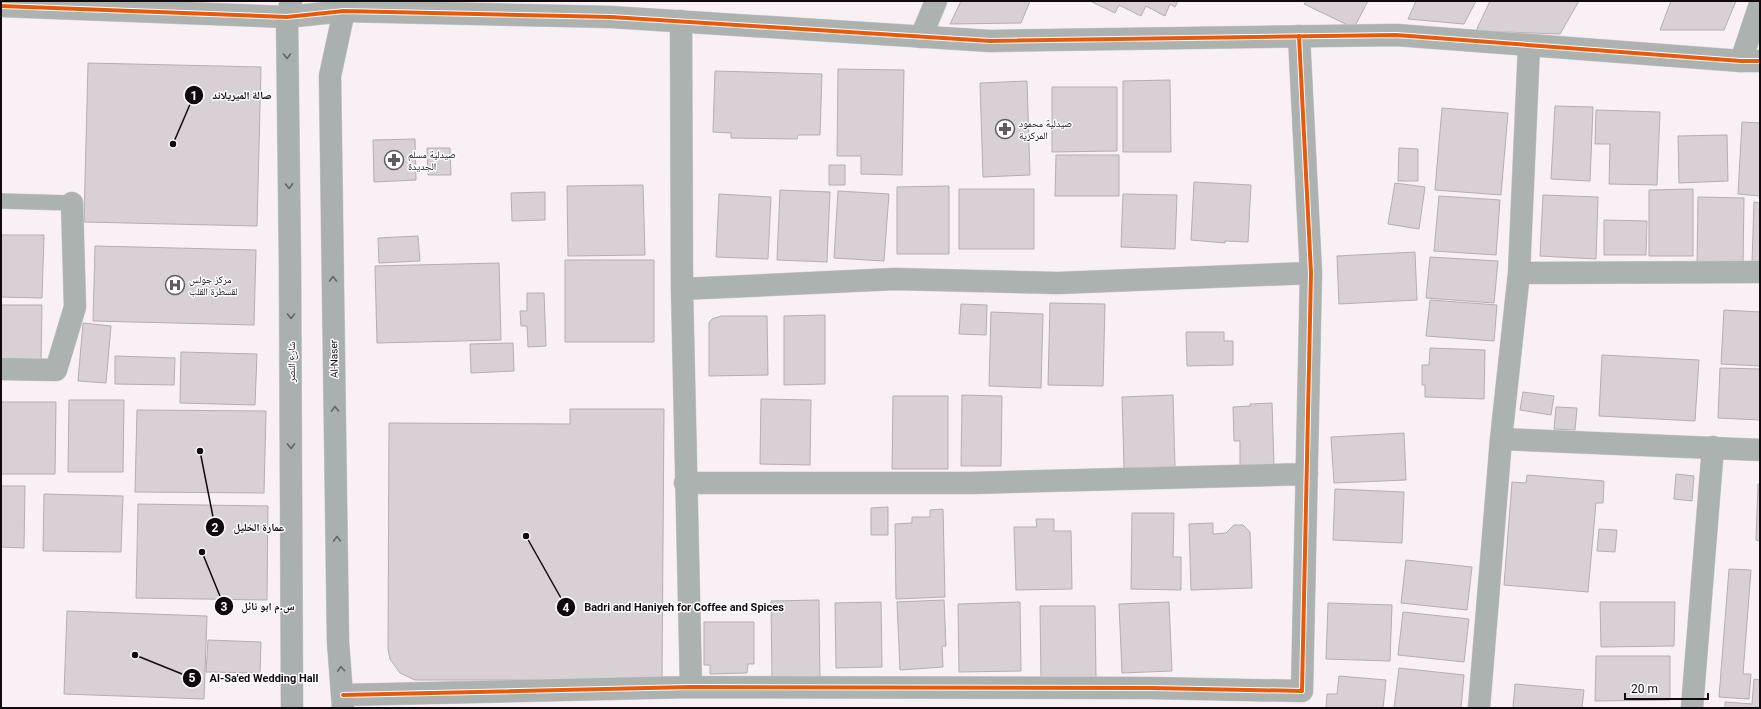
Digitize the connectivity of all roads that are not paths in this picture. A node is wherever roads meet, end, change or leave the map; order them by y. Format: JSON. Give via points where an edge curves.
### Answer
{"nodes":[{"id":1,"x":936,"y":1,"type":"edge"},
{"id":2,"x":1760,"y":4,"type":"edge"},
{"id":3,"x":1,"y":6,"type":"edge"},
{"id":4,"x":344,"y":6,"type":"edge"},
{"id":5,"x":289,"y":9,"type":"edge"},
{"id":6,"x":681,"y":21,"type":"junction"},
{"id":7,"x":1299,"y":36,"type":"junction"},
{"id":8,"x":921,"y":37,"type":"junction"},
{"id":9,"x":1530,"y":46,"type":"junction"},
{"id":10,"x":1750,"y":61,"type":"edge"},
{"id":11,"x":1,"y":201,"type":"edge"},
{"id":12,"x":72,"y":203,"type":"joint"},
{"id":13,"x":1760,"y":272,"type":"edge"},
{"id":14,"x":1311,"y":273,"type":"junction"},
{"id":15,"x":1520,"y":273,"type":"junction"},
{"id":16,"x":682,"y":289,"type":"junction"},
{"id":17,"x":1,"y":369,"type":"edge"},
{"id":18,"x":1501,"y":439,"type":"junction"},
{"id":19,"x":1713,"y":447,"type":"junction"},
{"id":20,"x":1760,"y":450,"type":"edge"},
{"id":21,"x":1307,"y":474,"type":"junction"},
{"id":22,"x":685,"y":483,"type":"junction"},
{"id":23,"x":690,"y":687,"type":"junction"},
{"id":24,"x":343,"y":702,"type":"edge"},
{"id":25,"x":292,"y":708,"type":"edge"},
{"id":26,"x":1479,"y":708,"type":"edge"},
{"id":27,"x":1692,"y":708,"type":"edge"}],
"edges":[{"from":1,"to":8,"type":"street"},
{"from":2,"to":10,"type":"street"},
{"from":3,"to":5,"type":"street"},
{"from":4,"to":5,"type":"street"},
{"from":4,"to":6,"type":"street"},
{"from":24,"to":4,"type":"main road","name":"Al-Naser","one_way":true,"via":[[338,642],[330,76]]},
{"from":5,"to":25,"type":"main road","name":"شارع النصر","one_way":true},
{"from":6,"to":8,"type":"street"},
{"from":6,"to":16,"type":"street"},
{"from":7,"to":8,"type":"street","via":[[990,41]]},
{"from":7,"to":9,"type":"street","via":[[1396,35]]},
{"from":7,"to":14,"type":"street"},
{"from":9,"to":10,"type":"street"},
{"from":9,"to":15,"type":"street"},
{"from":11,"to":12,"type":"lane"},
{"from":12,"to":17,"type":"street","via":[[75,308],[56,370]]},
{"from":13,"to":15,"type":"street"},
{"from":14,"to":16,"type":"street","via":[[1058,283],[894,279]]},
{"from":14,"to":21,"type":"street"},
{"from":15,"to":18,"type":"street"},
{"from":16,"to":22,"type":"street"},
{"from":18,"to":19,"type":"street"},
{"from":18,"to":26,"type":"street"},
{"from":19,"to":20,"type":"street"},
{"from":19,"to":27,"type":"street"},
{"from":21,"to":22,"type":"street","via":[[971,483]]},
{"from":21,"to":23,"type":"street","via":[[1302,691],[1151,688]]},
{"from":22,"to":23,"type":"street"},
{"from":23,"to":24,"type":"street"}]}
